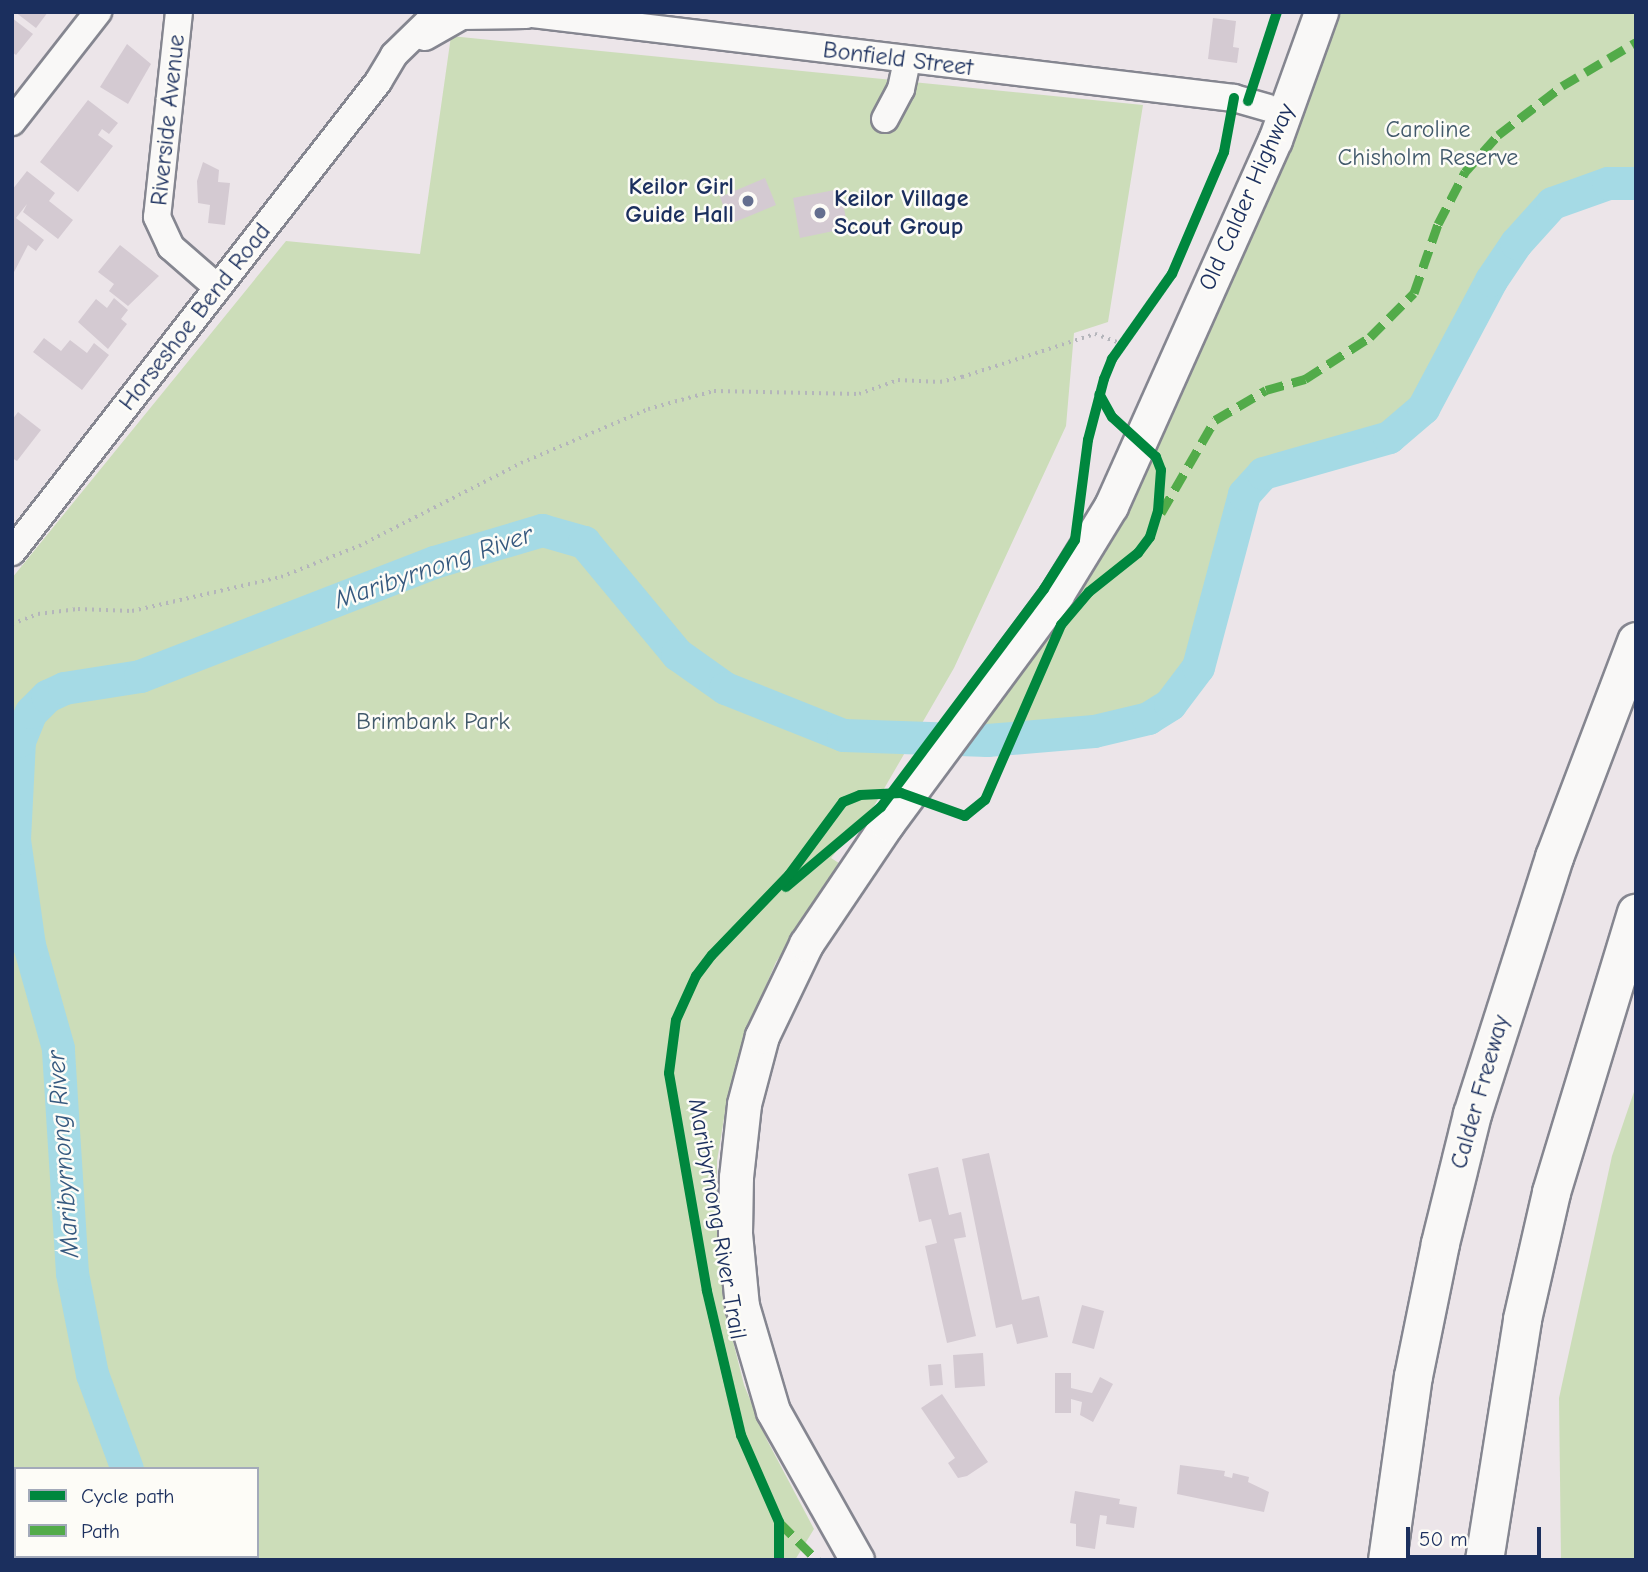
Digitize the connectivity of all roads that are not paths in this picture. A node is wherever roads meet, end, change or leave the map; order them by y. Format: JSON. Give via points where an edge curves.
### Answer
{"nodes":[{"id":1,"x":99,"y":12,"type":"edge"},
{"id":2,"x":179,"y":12,"type":"edge"},
{"id":3,"x":1299,"y":12,"type":"edge"},
{"id":4,"x":1321,"y":12,"type":"edge"},
{"id":5,"x":444,"y":14,"type":"edge"},
{"id":6,"x":521,"y":14,"type":"edge"},
{"id":7,"x":700,"y":24,"type":"edge"},
{"id":8,"x":907,"y":60,"type":"junction"},
{"id":9,"x":1277,"y":111,"type":"junction"},
{"id":10,"x":886,"y":120,"type":"dead end"},
{"id":11,"x":12,"y":122,"type":"edge"},
{"id":12,"x":218,"y":288,"type":"junction"},
{"id":13,"x":12,"y":552,"type":"edge"},
{"id":14,"x":1636,"y":640,"type":"edge"},
{"id":15,"x":1627,"y":684,"type":"edge"},
{"id":16,"x":1636,"y":913,"type":"edge"},
{"id":17,"x":1440,"y":1243,"type":"junction"},
{"id":18,"x":857,"y":1560,"type":"edge"},
{"id":19,"x":1375,"y":1560,"type":"edge"},
{"id":20,"x":1387,"y":1560,"type":"edge"},
{"id":21,"x":1484,"y":1560,"type":"edge"}],
"edges":[{"from":1,"to":11,"type":"street"},
{"from":2,"to":12,"type":"street","name":"Riverside Avenue","via":[[157,217],[171,247]]},
{"from":3,"to":9,"type":"main road","name":"Old Calder Highway"},
{"from":4,"to":9,"type":"main road","name":"Old Calder Highway"},
{"from":5,"to":6,"type":"street","name":"Bonfield Street"},
{"from":5,"to":12,"type":"street","name":"Horseshoe Bend Road","via":[[414,31]]},
{"from":6,"to":7,"type":"street","name":"Bonfield Street"},
{"from":7,"to":8,"type":"street","name":"Bonfield Street"},
{"from":8,"to":9,"type":"street","name":"Bonfield Street","via":[[1234,98]]},
{"from":8,"to":10,"type":"street","via":[[901,89]]},
{"from":9,"to":18,"type":"main road","name":"Old Calder Highway","via":[[1123,478],[1085,551],[806,944],[775,1002],[744,1104],[735,1202],[742,1306],[758,1368],[794,1456]]},
{"from":12,"to":13,"type":"street","name":"Horseshoe Bend Road"},
{"from":14,"to":15,"type":"highway","name":"Calder Freeway"},
{"from":15,"to":17,"type":"highway","name":"Calder Freeway","via":[[1512,982]]},
{"from":16,"to":21,"type":"highway","via":[[1548,1205],[1511,1380]]},
{"from":17,"to":19,"type":"highway"},
{"from":17,"to":20,"type":"highway","name":"Calder Freeway","via":[[1413,1376]]}]}
